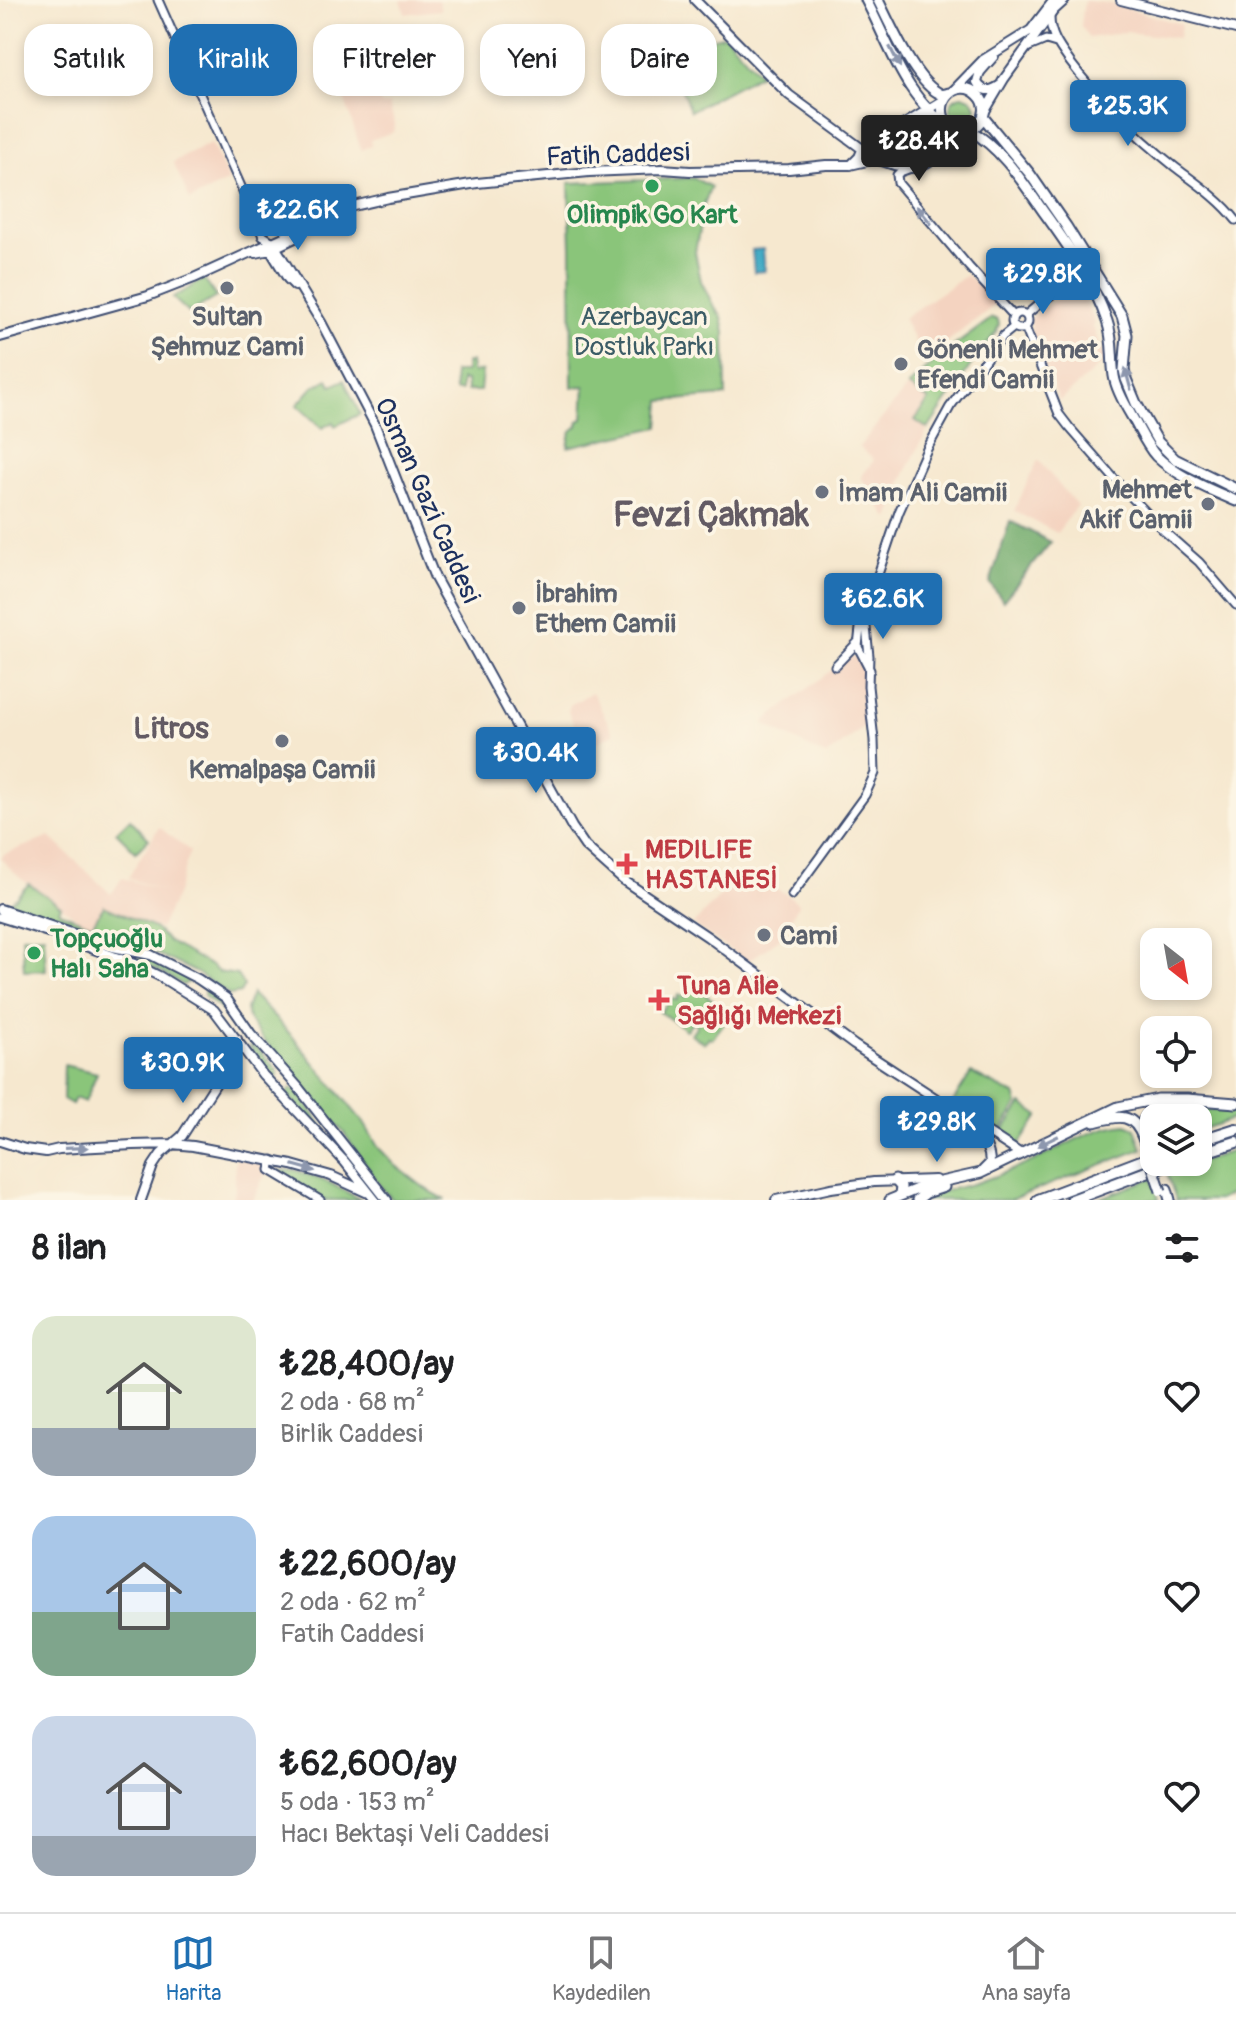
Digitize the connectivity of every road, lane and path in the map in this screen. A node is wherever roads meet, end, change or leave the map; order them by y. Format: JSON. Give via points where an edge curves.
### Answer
{"nodes":[{"id":1,"x":158,"y":0,"type":"edge"},
{"id":2,"x":695,"y":0,"type":"edge"},
{"id":3,"x":866,"y":0,"type":"edge"},
{"id":4,"x":878,"y":0,"type":"edge"},
{"id":5,"x":1054,"y":0,"type":"edge"},
{"id":6,"x":1065,"y":0,"type":"edge"},
{"id":7,"x":1121,"y":0,"type":"edge"},
{"id":8,"x":1149,"y":2,"type":"edge"},
{"id":9,"x":1165,"y":10,"type":"junction"},
{"id":10,"x":1050,"y":18,"type":"junction"},
{"id":11,"x":1236,"y":29,"type":"edge"},
{"id":12,"x":1058,"y":45,"type":"junction"},
{"id":13,"x":1029,"y":47,"type":"junction"},
{"id":14,"x":999,"y":50,"type":"junction"},
{"id":15,"x":1004,"y":79,"type":"junction"},
{"id":16,"x":949,"y":95,"type":"junction"},
{"id":17,"x":929,"y":110,"type":"junction"},
{"id":18,"x":984,"y":114,"type":"junction"},
{"id":19,"x":918,"y":116,"type":"junction"},
{"id":20,"x":949,"y":126,"type":"junction"},
{"id":21,"x":968,"y":130,"type":"junction"},
{"id":22,"x":876,"y":140,"type":"junction"},
{"id":23,"x":948,"y":147,"type":"junction"},
{"id":24,"x":862,"y":150,"type":"junction"},
{"id":25,"x":876,"y":159,"type":"junction"},
{"id":26,"x":850,"y":165,"type":"junction"},
{"id":27,"x":911,"y":168,"type":"junction"},
{"id":28,"x":363,"y":205,"type":"junction"},
{"id":29,"x":1236,"y":220,"type":"edge"},
{"id":30,"x":286,"y":242,"type":"junction"},
{"id":31,"x":269,"y":244,"type":"junction"},
{"id":32,"x":1068,"y":247,"type":"junction"},
{"id":33,"x":281,"y":256,"type":"junction"},
{"id":34,"x":1090,"y":286,"type":"junction"},
{"id":35,"x":303,"y":294,"type":"junction"},
{"id":36,"x":1046,"y":299,"type":"junction"},
{"id":37,"x":1121,"y":314,"type":"junction"},
{"id":38,"x":1013,"y":315,"type":"junction"},
{"id":39,"x":1026,"y":315,"type":"junction"},
{"id":40,"x":1106,"y":317,"type":"junction"},
{"id":41,"x":1014,"y":327,"type":"junction"},
{"id":42,"x":1025,"y":327,"type":"junction"},
{"id":43,"x":0,"y":337,"type":"edge"},
{"id":44,"x":1112,"y":338,"type":"junction"},
{"id":45,"x":1126,"y":338,"type":"junction"},
{"id":46,"x":1236,"y":489,"type":"edge"},
{"id":47,"x":1236,"y":501,"type":"edge"},
{"id":48,"x":1236,"y":605,"type":"edge"},
{"id":49,"x":865,"y":615,"type":"junction"},
{"id":50,"x":858,"y":642,"type":"junction"},
{"id":51,"x":866,"y":647,"type":"junction"},
{"id":52,"x":792,"y":895,"type":"dead end"},
{"id":53,"x":0,"y":909,"type":"edge"},
{"id":54,"x":0,"y":917,"type":"edge"},
{"id":55,"x":188,"y":974,"type":"junction"},
{"id":56,"x":210,"y":987,"type":"junction"},
{"id":57,"x":178,"y":988,"type":"junction"},
{"id":58,"x":203,"y":1002,"type":"junction"},
{"id":59,"x":236,"y":1037,"type":"junction"},
{"id":60,"x":252,"y":1058,"type":"junction"},
{"id":61,"x":232,"y":1059,"type":"junction"},
{"id":62,"x":280,"y":1067,"type":"junction"},
{"id":63,"x":266,"y":1078,"type":"junction"},
{"id":64,"x":298,"y":1087,"type":"junction"},
{"id":65,"x":282,"y":1095,"type":"junction"},
{"id":66,"x":1233,"y":1103,"type":"edge"},
{"id":67,"x":1208,"y":1104,"type":"edge"},
{"id":68,"x":971,"y":1123,"type":"junction"},
{"id":69,"x":1236,"y":1126,"type":"edge"},
{"id":70,"x":1075,"y":1127,"type":"junction"},
{"id":71,"x":1140,"y":1128,"type":"edge"},
{"id":72,"x":1212,"y":1135,"type":"edge"},
{"id":73,"x":0,"y":1141,"type":"edge"},
{"id":74,"x":1236,"y":1142,"type":"edge"},
{"id":75,"x":172,"y":1144,"type":"junction"},
{"id":76,"x":1212,"y":1150,"type":"edge"},
{"id":77,"x":1021,"y":1154,"type":"junction"},
{"id":78,"x":272,"y":1160,"type":"junction"},
{"id":79,"x":1140,"y":1160,"type":"edge"},
{"id":80,"x":981,"y":1173,"type":"junction"},
{"id":81,"x":1140,"y":1174,"type":"edge"},
{"id":82,"x":895,"y":1180,"type":"junction"},
{"id":83,"x":1164,"y":1193,"type":"edge"},
{"id":84,"x":900,"y":1195,"type":"junction"},
{"id":85,"x":372,"y":1198,"type":"edge"},
{"id":86,"x":141,"y":1200,"type":"edge"},
{"id":87,"x":320,"y":1200,"type":"edge"},
{"id":88,"x":387,"y":1200,"type":"edge"},
{"id":89,"x":776,"y":1200,"type":"edge"},
{"id":90,"x":890,"y":1200,"type":"edge"},
{"id":91,"x":917,"y":1200,"type":"edge"},
{"id":92,"x":1038,"y":1200,"type":"edge"},
{"id":93,"x":1072,"y":1200,"type":"edge"},
{"id":94,"x":1170,"y":1200,"type":"edge"}],
"edges":[{"from":1,"to":31,"type":"street","name":"Osman Gazi Caddesi"},
{"from":2,"to":24,"type":"main road","via":[[789,95]]},
{"from":3,"to":17,"type":"main road","one_way":true,"via":[[910,85]]},
{"from":4,"to":16,"type":"main road","via":[[917,71],[935,91]]},
{"from":5,"to":14,"type":"main road","via":[[1031,30]]},
{"from":6,"to":10,"type":"main road"},
{"from":7,"to":8,"type":"main road"},
{"from":8,"to":9,"type":"main road"},
{"from":8,"to":9,"type":"main road"},
{"from":9,"to":11,"type":"main road"},
{"from":10,"to":12,"type":"street"},
{"from":10,"to":13,"type":"main road"},
{"from":12,"to":13,"type":"street","via":[[1050,39]]},
{"from":12,"to":29,"type":"street","via":[[1130,129]]},
{"from":13,"to":15,"type":"main road"},
{"from":14,"to":15,"type":"main road","via":[[977,82],[990,90]]},
{"from":14,"to":16,"type":"main road"},
{"from":15,"to":18,"type":"main road"},
{"from":16,"to":17,"type":"main road"},
{"from":16,"to":18,"type":"main road","via":[[974,91]]},
{"from":16,"to":20,"type":"main road","via":[[942,116]]},
{"from":17,"to":19,"type":"main road"},
{"from":17,"to":20,"type":"main road"},
{"from":18,"to":21,"type":"main road"},
{"from":18,"to":37,"type":"main road","via":[[1066,226]]},
{"from":19,"to":22,"type":"main road"},
{"from":19,"to":23,"type":"main road","via":[[944,128],[952,137]]},
{"from":20,"to":21,"type":"main road"},
{"from":21,"to":23,"type":"main road"},
{"from":21,"to":32,"type":"main road","via":[[1005,159]]},
{"from":22,"to":24,"type":"main road"},
{"from":22,"to":25,"type":"main road"},
{"from":23,"to":27,"type":"main road","via":[[932,161]]},
{"from":24,"to":25,"type":"main road"},
{"from":24,"to":26,"type":"main road"},
{"from":25,"to":26,"type":"main road","name":"Fatih Caddesi"},
{"from":25,"to":27,"type":"main road"},
{"from":26,"to":28,"type":"main road","name":"Fatih Caddesi","via":[[589,172],[477,183]]},
{"from":38,"to":27,"type":"street","one_way":true,"via":[[999,306],[898,183],[897,175]]},
{"from":28,"to":30,"type":"main road","name":"Fatih Caddesi"},
{"from":28,"to":31,"type":"main road","name":"Fatih Caddesi"},
{"from":30,"to":31,"type":"main road","name":"Fatih Caddesi"},
{"from":30,"to":33,"type":"main road"},
{"from":31,"to":33,"type":"main road","name":"Osman Gazi Caddesi"},
{"from":31,"to":35,"type":"main road"},
{"from":31,"to":43,"type":"main road","name":"Fatih Caddesi","via":[[134,301]]},
{"from":32,"to":34,"type":"main road"},
{"from":32,"to":36,"type":"street","via":[[1066,269]]},
{"from":33,"to":35,"type":"main road","name":"Osman Gazi Caddesi"},
{"from":34,"to":36,"type":"street","via":[[1078,282]]},
{"from":34,"to":40,"type":"main road"},
{"from":35,"to":68,"type":"main road","name":"Osman Gazi Caddesi","via":[[375,425],[435,578],[585,846],[623,880]]},
{"from":36,"to":39,"type":"street"},
{"from":37,"to":40,"type":"main road","via":[[1115,321]]},
{"from":37,"to":45,"type":"main road"},
{"from":38,"to":39,"type":"street"},
{"from":38,"to":41,"type":"street"},
{"from":39,"to":42,"type":"street"},
{"from":40,"to":44,"type":"main road"},
{"from":41,"to":42,"type":"street"},
{"from":41,"to":49,"type":"street","via":[[950,407],[927,449],[899,512]]},
{"from":42,"to":48,"type":"street","via":[[1059,414]]},
{"from":44,"to":45,"type":"main road","via":[[1120,332]]},
{"from":44,"to":47,"type":"main road","via":[[1116,383],[1151,449],[1184,475]]},
{"from":46,"to":45,"type":"main road","one_way":true,"via":[[1163,448],[1126,379]]},
{"from":49,"to":50,"type":"street"},
{"from":49,"to":51,"type":"street"},
{"from":50,"to":51,"type":"street","via":[[864,640]]},
{"from":50,"to":51,"type":"street","via":[[835,666]]},
{"from":51,"to":52,"type":"street","via":[[875,773],[865,795]]},
{"from":53,"to":55,"type":"main road","via":[[151,955]]},
{"from":54,"to":57,"type":"main road","via":[[113,955]]},
{"from":55,"to":56,"type":"main road"},
{"from":55,"to":57,"type":"main road","via":[[190,986]]},
{"from":56,"to":58,"type":"main road","via":[[199,991]]},
{"from":56,"to":62,"type":"main road","via":[[226,998]]},
{"from":57,"to":58,"type":"main road"},
{"from":58,"to":59,"type":"main road"},
{"from":59,"to":60,"type":"main road"},
{"from":59,"to":61,"type":"main road"},
{"from":60,"to":61,"type":"main road"},
{"from":60,"to":63,"type":"main road"},
{"from":61,"to":75,"type":"main road"},
{"from":62,"to":63,"type":"main road","via":[[279,1081]]},
{"from":62,"to":64,"type":"main road"},
{"from":63,"to":65,"type":"main road"},
{"from":64,"to":65,"type":"main road","via":[[290,1084]]},
{"from":64,"to":88,"type":"main road"},
{"from":65,"to":85,"type":"main road"},
{"from":66,"to":67,"type":"main road"},
{"from":66,"to":70,"type":"main road","via":[[1158,1099],[1112,1109]]},
{"from":68,"to":77,"type":"main road","name":"Osman Gazi Caddesi"},
{"from":68,"to":80,"type":"main road","name":"Osman Gazi Caddesi","via":[[990,1154]]},
{"from":69,"to":72,"type":"highway"},
{"from":70,"to":71,"type":"main road","via":[[1127,1117]]},
{"from":70,"to":77,"type":"main road","one_way":true},
{"from":73,"to":75,"type":"main road","one_way":true,"via":[[46,1152]]},
{"from":74,"to":76,"type":"highway"},
{"from":75,"to":78,"type":"main road"},
{"from":75,"to":86,"type":"main road","via":[[153,1166]]},
{"from":77,"to":80,"type":"main road"},
{"from":78,"to":85,"type":"main road","one_way":true,"via":[[331,1176]]},
{"from":78,"to":87,"type":"street","via":[[270,1170]]},
{"from":79,"to":92,"type":"highway"},
{"from":80,"to":82,"type":"main road"},
{"from":80,"to":84,"type":"main road"},
{"from":80,"to":91,"type":"main road"},
{"from":81,"to":93,"type":"highway"},
{"from":82,"to":84,"type":"main road"},
{"from":82,"to":89,"type":"main road"},
{"from":83,"to":94,"type":"main road"},
{"from":84,"to":90,"type":"main road"}]}
